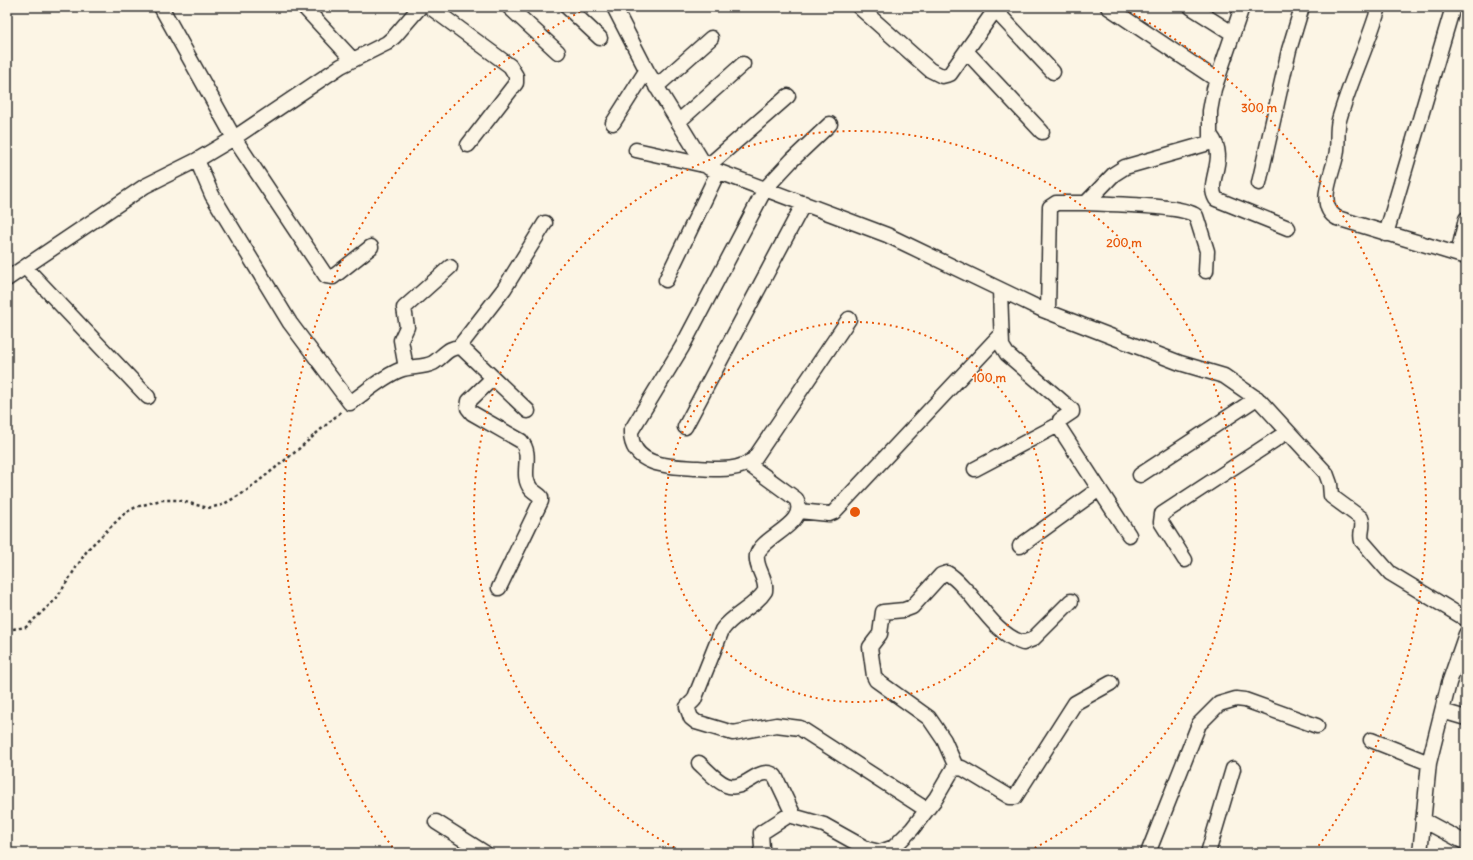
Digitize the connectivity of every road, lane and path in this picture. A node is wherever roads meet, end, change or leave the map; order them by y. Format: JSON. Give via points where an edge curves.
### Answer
{"nodes":[{"id":1,"x":161,"y":7,"type":"edge"},
{"id":2,"x":304,"y":7,"type":"edge"},
{"id":3,"x":420,"y":7,"type":"edge"},
{"id":4,"x":430,"y":7,"type":"edge"},
{"id":5,"x":509,"y":7,"type":"edge"},
{"id":6,"x":567,"y":7,"type":"edge"},
{"id":7,"x":614,"y":7,"type":"edge"},
{"id":8,"x":859,"y":7,"type":"edge"},
{"id":9,"x":1108,"y":7,"type":"edge"},
{"id":10,"x":1191,"y":7,"type":"edge"},
{"id":11,"x":1242,"y":7,"type":"edge"},
{"id":12,"x":1302,"y":7,"type":"edge"},
{"id":13,"x":1380,"y":7,"type":"edge"},
{"id":14,"x":1453,"y":7,"type":"edge"},
{"id":15,"x":996,"y":8,"type":"edge"},
{"id":16,"x":1232,"y":33,"type":"junction"},
{"id":17,"x":600,"y":38,"type":"dead end"},
{"id":18,"x":711,"y":38,"type":"dead end"},
{"id":19,"x":966,"y":51,"type":"junction"},
{"id":20,"x":558,"y":52,"type":"dead end"},
{"id":21,"x":353,"y":60,"type":"junction"},
{"id":22,"x":743,"y":64,"type":"dead end"},
{"id":23,"x":646,"y":71,"type":"junction"},
{"id":24,"x":1053,"y":72,"type":"dead end"},
{"id":25,"x":1217,"y":80,"type":"junction"},
{"id":26,"x":656,"y":86,"type":"junction"},
{"id":27,"x":788,"y":96,"type":"dead end"},
{"id":28,"x":678,"y":122,"type":"junction"},
{"id":29,"x":613,"y":123,"type":"dead end"},
{"id":30,"x":830,"y":124,"type":"dead end"},
{"id":31,"x":1042,"y":132,"type":"dead end"},
{"id":32,"x":1211,"y":136,"type":"junction"},
{"id":33,"x":234,"y":138,"type":"junction"},
{"id":34,"x":468,"y":145,"type":"dead end"},
{"id":35,"x":636,"y":150,"type":"dead end"},
{"id":36,"x":197,"y":160,"type":"junction"},
{"id":37,"x":713,"y":169,"type":"junction"},
{"id":38,"x":1259,"y":183,"type":"dead end"},
{"id":39,"x":765,"y":189,"type":"junction"},
{"id":40,"x":804,"y":203,"type":"junction"},
{"id":41,"x":1086,"y":203,"type":"junction"},
{"id":42,"x":1466,"y":219,"type":"edge"},
{"id":43,"x":545,"y":223,"type":"dead end"},
{"id":44,"x":1288,"y":228,"type":"dead end"},
{"id":45,"x":1386,"y":234,"type":"junction"},
{"id":46,"x":371,"y":247,"type":"dead end"},
{"id":47,"x":1462,"y":256,"type":"edge"},
{"id":48,"x":25,"y":267,"type":"junction"},
{"id":49,"x":450,"y":267,"type":"dead end"},
{"id":50,"x":1206,"y":271,"type":"dead end"},
{"id":51,"x":7,"y":279,"type":"edge"},
{"id":52,"x":666,"y":280,"type":"dead end"},
{"id":53,"x":1000,"y":290,"type":"junction"},
{"id":54,"x":1048,"y":312,"type":"junction"},
{"id":55,"x":849,"y":318,"type":"dead end"},
{"id":56,"x":1001,"y":334,"type":"junction"},
{"id":57,"x":458,"y":347,"type":"junction"},
{"id":58,"x":406,"y":368,"type":"junction"},
{"id":59,"x":493,"y":378,"type":"junction"},
{"id":60,"x":148,"y":397,"type":"dead end"},
{"id":61,"x":1256,"y":398,"type":"junction"},
{"id":62,"x":350,"y":403,"type":"junction"},
{"id":63,"x":528,"y":411,"type":"dead end"},
{"id":64,"x":1058,"y":425,"type":"junction"},
{"id":65,"x":685,"y":427,"type":"dead end"},
{"id":66,"x":1287,"y":432,"type":"junction"},
{"id":67,"x":748,"y":464,"type":"junction"},
{"id":68,"x":975,"y":469,"type":"dead end"},
{"id":69,"x":1140,"y":475,"type":"dead end"},
{"id":70,"x":1099,"y":489,"type":"junction"},
{"id":71,"x":799,"y":511,"type":"junction"},
{"id":72,"x":1129,"y":535,"type":"dead end"},
{"id":73,"x":1020,"y":546,"type":"dead end"},
{"id":74,"x":1184,"y":560,"type":"dead end"},
{"id":75,"x":499,"y":588,"type":"dead end"},
{"id":76,"x":1071,"y":601,"type":"dead end"},
{"id":77,"x":1466,"y":619,"type":"edge"},
{"id":78,"x":7,"y":630,"type":"edge"},
{"id":79,"x":1466,"y":634,"type":"edge"},
{"id":80,"x":1111,"y":683,"type":"dead end"},
{"id":81,"x":1442,"y":711,"type":"junction"},
{"id":82,"x":1466,"y":718,"type":"edge"},
{"id":83,"x":1317,"y":726,"type":"dead end"},
{"id":84,"x":1371,"y":740,"type":"dead end"},
{"id":85,"x":699,"y":763,"type":"dead end"},
{"id":86,"x":1429,"y":763,"type":"junction"},
{"id":87,"x":956,"y":768,"type":"junction"},
{"id":88,"x":1233,"y":769,"type":"dead end"},
{"id":89,"x":927,"y":810,"type":"junction"},
{"id":90,"x":794,"y":816,"type":"junction"},
{"id":91,"x":1423,"y":820,"type":"junction"},
{"id":92,"x":436,"y":822,"type":"dead end"},
{"id":93,"x":1466,"y":843,"type":"edge"},
{"id":94,"x":485,"y":853,"type":"edge"},
{"id":95,"x":760,"y":853,"type":"edge"},
{"id":96,"x":1148,"y":853,"type":"edge"},
{"id":97,"x":1208,"y":853,"type":"edge"},
{"id":98,"x":1420,"y":853,"type":"edge"}],
"edges":[{"from":1,"to":33,"type":"street"},
{"from":2,"to":21,"type":"street"},
{"from":3,"to":21,"type":"street","via":[[395,36]]},
{"from":4,"to":34,"type":"street","via":[[510,66],[516,76],[516,83]]},
{"from":5,"to":20,"type":"street"},
{"from":6,"to":17,"type":"street"},
{"from":7,"to":23,"type":"street"},
{"from":8,"to":19,"type":"street","via":[[934,74],[950,74]]},
{"from":9,"to":25,"type":"street"},
{"from":10,"to":16,"type":"street"},
{"from":11,"to":16,"type":"street"},
{"from":12,"to":38,"type":"street","via":[[1289,50]]},
{"from":13,"to":45,"type":"street","via":[[1338,122],[1336,155],[1326,204],[1331,215],[1337,218]]},
{"from":14,"to":45,"type":"street"},
{"from":15,"to":19,"type":"street"},
{"from":15,"to":24,"type":"street"},
{"from":16,"to":25,"type":"street"},
{"from":18,"to":26,"type":"street"},
{"from":19,"to":31,"type":"street"},
{"from":21,"to":33,"type":"street"},
{"from":22,"to":28,"type":"street"},
{"from":23,"to":26,"type":"street"},
{"from":23,"to":29,"type":"street"},
{"from":25,"to":32,"type":"street","via":[[1210,111]]},
{"from":26,"to":28,"type":"street"},
{"from":27,"to":37,"type":"street"},
{"from":28,"to":37,"type":"street","via":[[701,159]]},
{"from":30,"to":39,"type":"street"},
{"from":32,"to":41,"type":"street","via":[[1209,143],[1205,145],[1119,170]]},
{"from":32,"to":44,"type":"street","via":[[1219,151],[1213,192],[1216,199]]},
{"from":33,"to":36,"type":"street"},
{"from":33,"to":46,"type":"street","via":[[326,276],[333,277]]},
{"from":35,"to":37,"type":"street"},
{"from":36,"to":48,"type":"street","via":[[145,186]]},
{"from":36,"to":62,"type":"street","via":[[212,195],[290,323]]},
{"from":37,"to":39,"type":"street"},
{"from":37,"to":52,"type":"street"},
{"from":39,"to":40,"type":"street"},
{"from":39,"to":67,"type":"street","via":[[682,346],[631,431],[632,445],[636,451],[653,463],[669,467],[729,470]]},
{"from":40,"to":53,"type":"street","via":[[925,252]]},
{"from":40,"to":65,"type":"street"},
{"from":41,"to":50,"type":"street","via":[[1174,209],[1194,214],[1206,251]]},
{"from":41,"to":54,"type":"street","via":[[1056,203],[1050,207]]},
{"from":42,"to":47,"type":"street"},
{"from":43,"to":57,"type":"street","via":[[504,289]]},
{"from":45,"to":47,"type":"street"},
{"from":48,"to":51,"type":"street"},
{"from":48,"to":60,"type":"street"},
{"from":49,"to":58,"type":"street","via":[[404,308],[407,327],[401,340]]},
{"from":53,"to":54,"type":"street"},
{"from":53,"to":56,"type":"street"},
{"from":54,"to":61,"type":"street","via":[[1180,363],[1224,376]]},
{"from":55,"to":67,"type":"street","via":[[754,459]]},
{"from":56,"to":64,"type":"street","via":[[1002,346],[1007,354],[1072,410]]},
{"from":56,"to":71,"type":"street","via":[[834,512],[829,514]]},
{"from":57,"to":58,"type":"street","via":[[451,349],[431,364]]},
{"from":57,"to":59,"type":"street"},
{"from":58,"to":62,"type":"street","via":[[394,373]]},
{"from":59,"to":63,"type":"street"},
{"from":59,"to":75,"type":"street","via":[[469,401],[468,408],[472,413],[521,441],[526,447],[528,482],[541,497]]},
{"from":61,"to":66,"type":"street"},
{"from":61,"to":69,"type":"street"},
{"from":62,"to":78,"type":"path","via":[[294,454],[245,492],[222,505],[208,508],[178,500],[161,500],[125,513],[88,550],[56,599],[26,627]]},
{"from":64,"to":68,"type":"street"},
{"from":64,"to":70,"type":"street"},
{"from":66,"to":74,"type":"street","via":[[1162,514],[1161,522]]},
{"from":66,"to":77,"type":"street","via":[[1326,473],[1331,496],[1361,518],[1362,541],[1390,573]]},
{"from":67,"to":71,"type":"street","via":[[796,499]]},
{"from":70,"to":72,"type":"street"},
{"from":70,"to":73,"type":"street"},
{"from":71,"to":89,"type":"street","via":[[788,525],[760,550],[757,562],[765,591],[722,630],[694,700],[687,707],[691,718],[733,734],[768,725],[784,724],[800,728]]},
{"from":76,"to":87,"type":"street","via":[[1033,639],[1023,643],[997,626],[956,579],[947,573],[941,575],[912,607],[883,612],[880,634],[870,647],[874,676],[930,718],[944,740]]},
{"from":79,"to":81,"type":"street"},
{"from":80,"to":87,"type":"street","via":[[1085,695],[1075,703],[1015,797],[1010,797],[962,768]]},
{"from":81,"to":82,"type":"street"},
{"from":81,"to":86,"type":"street"},
{"from":83,"to":96,"type":"street","via":[[1245,700],[1236,699],[1219,704],[1199,724]]},
{"from":84,"to":86,"type":"street"},
{"from":85,"to":90,"type":"street","via":[[725,785],[735,787],[765,772],[772,774]]},
{"from":86,"to":91,"type":"street"},
{"from":87,"to":89,"type":"street"},
{"from":88,"to":97,"type":"street"},
{"from":89,"to":90,"type":"street","via":[[894,847],[880,852],[867,849],[824,825]]},
{"from":90,"to":95,"type":"street","via":[[784,816],[761,832]]},
{"from":91,"to":93,"type":"street"},
{"from":91,"to":98,"type":"street"},
{"from":92,"to":94,"type":"street"}]}
